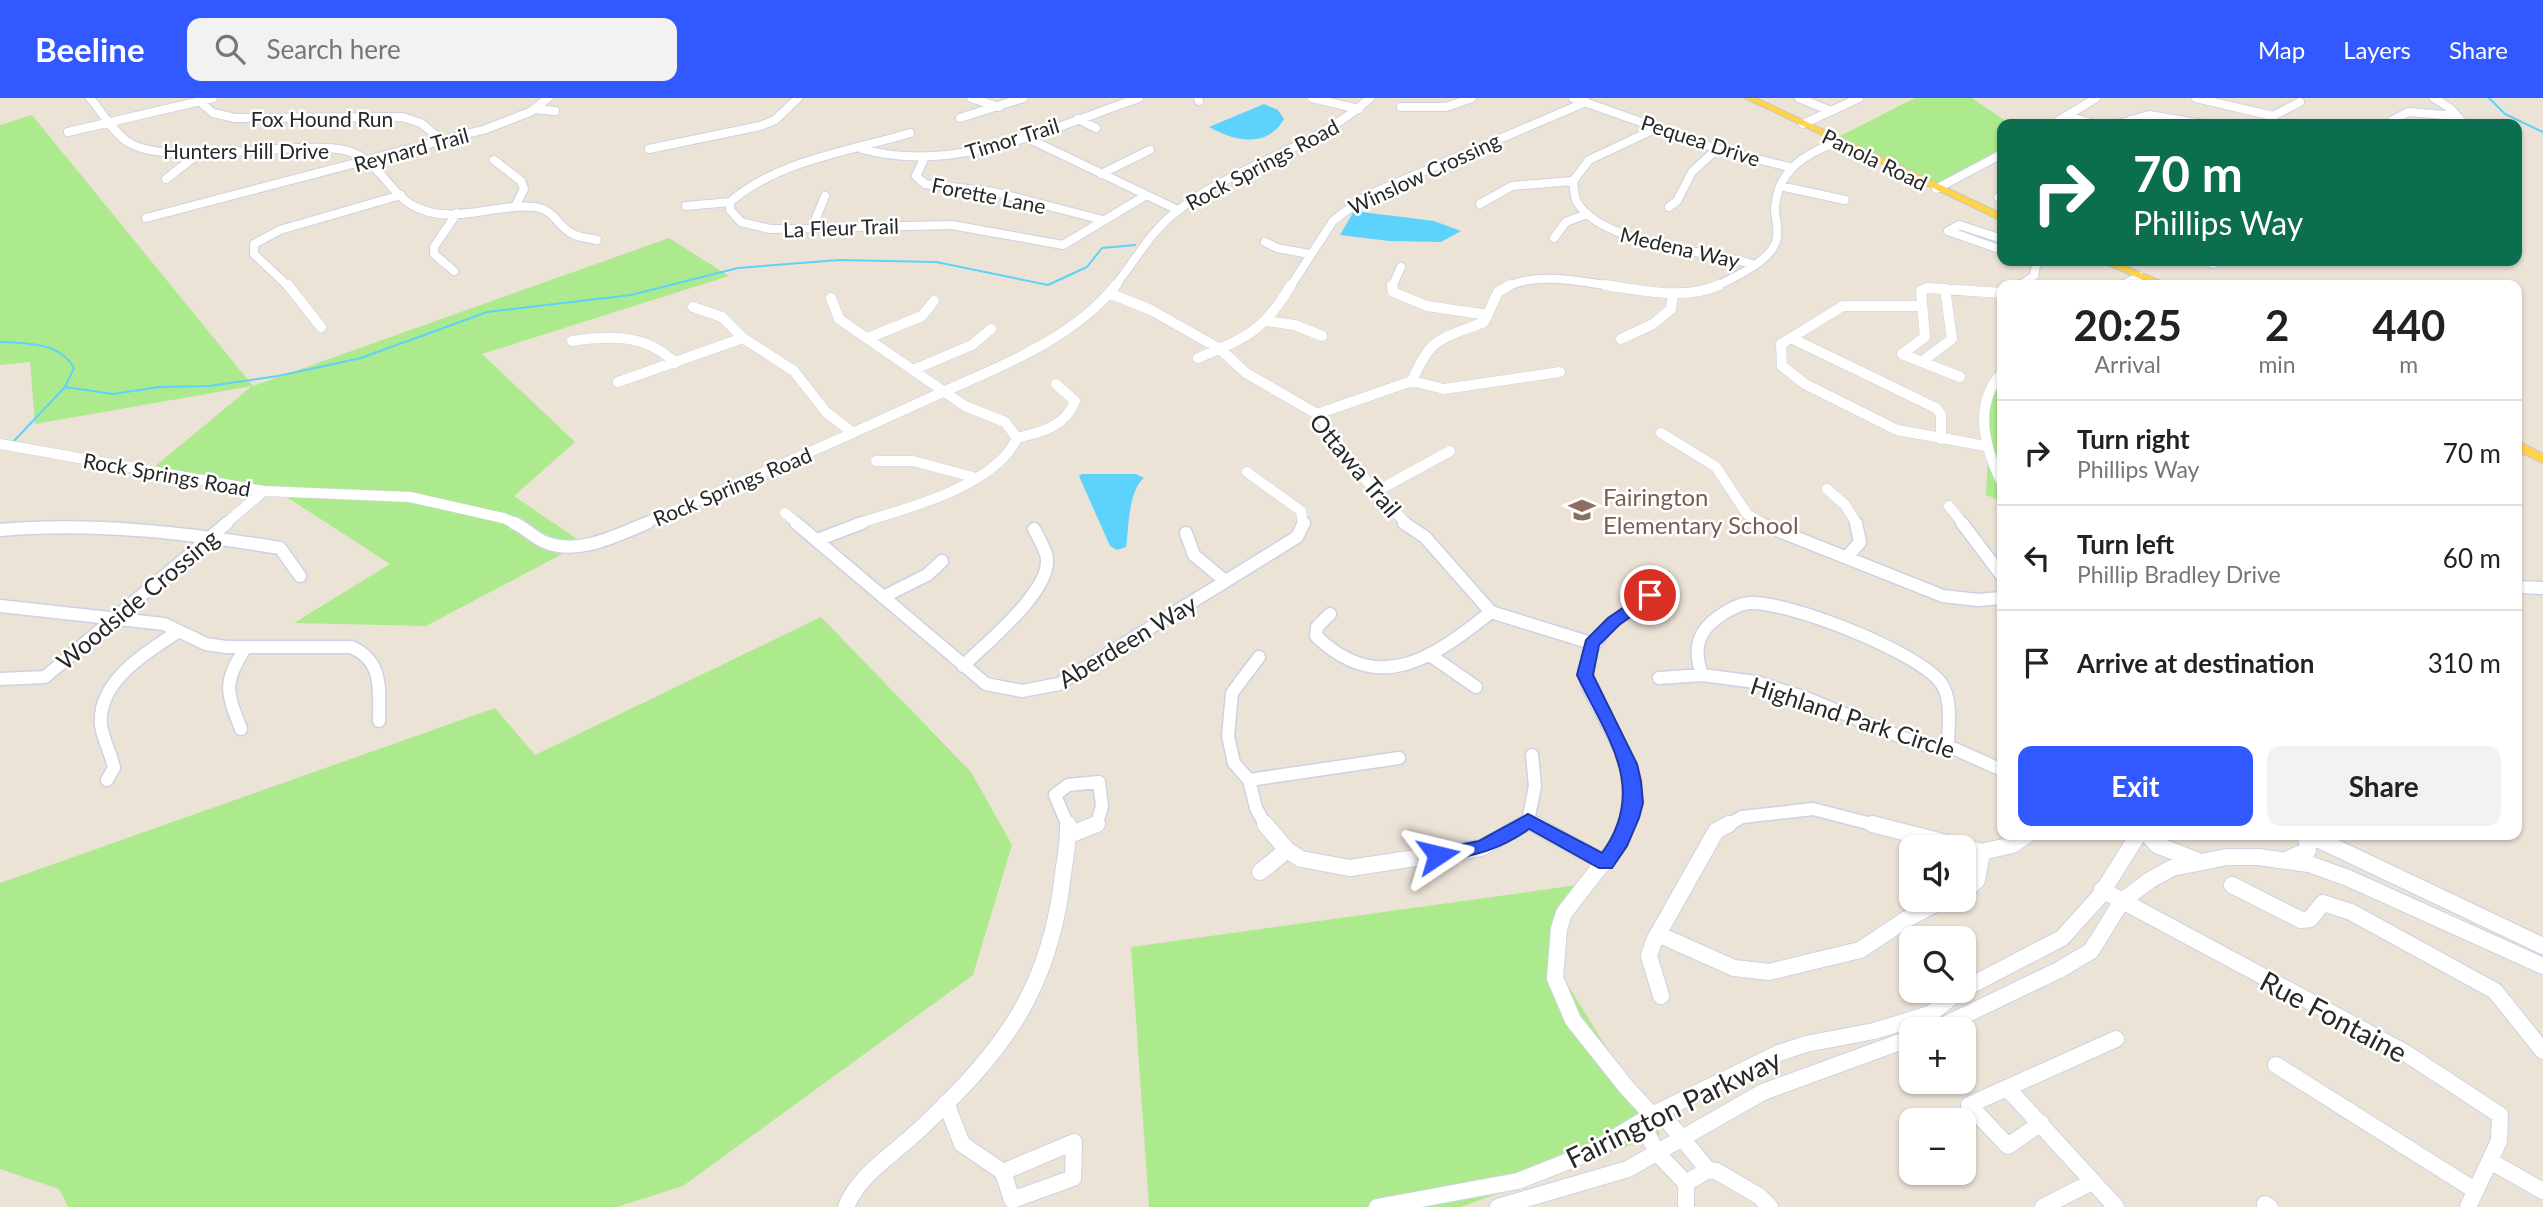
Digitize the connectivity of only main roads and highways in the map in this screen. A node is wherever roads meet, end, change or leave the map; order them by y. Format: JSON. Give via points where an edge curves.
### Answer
{"nodes":[{"id":1,"x":1749,"y":98,"type":"edge"},
{"id":2,"x":1997,"y":216,"type":"edge"},
{"id":3,"x":2116,"y":266,"type":"edge"},
{"id":4,"x":2151,"y":280,"type":"edge"},
{"id":5,"x":2522,"y":448,"type":"edge"},
{"id":6,"x":2543,"y":460,"type":"edge"}],
"edges":[{"from":1,"to":2,"type":"main road","name":"Panola Road"},
{"from":3,"to":4,"type":"main road"},
{"from":5,"to":6,"type":"main road"}]}
